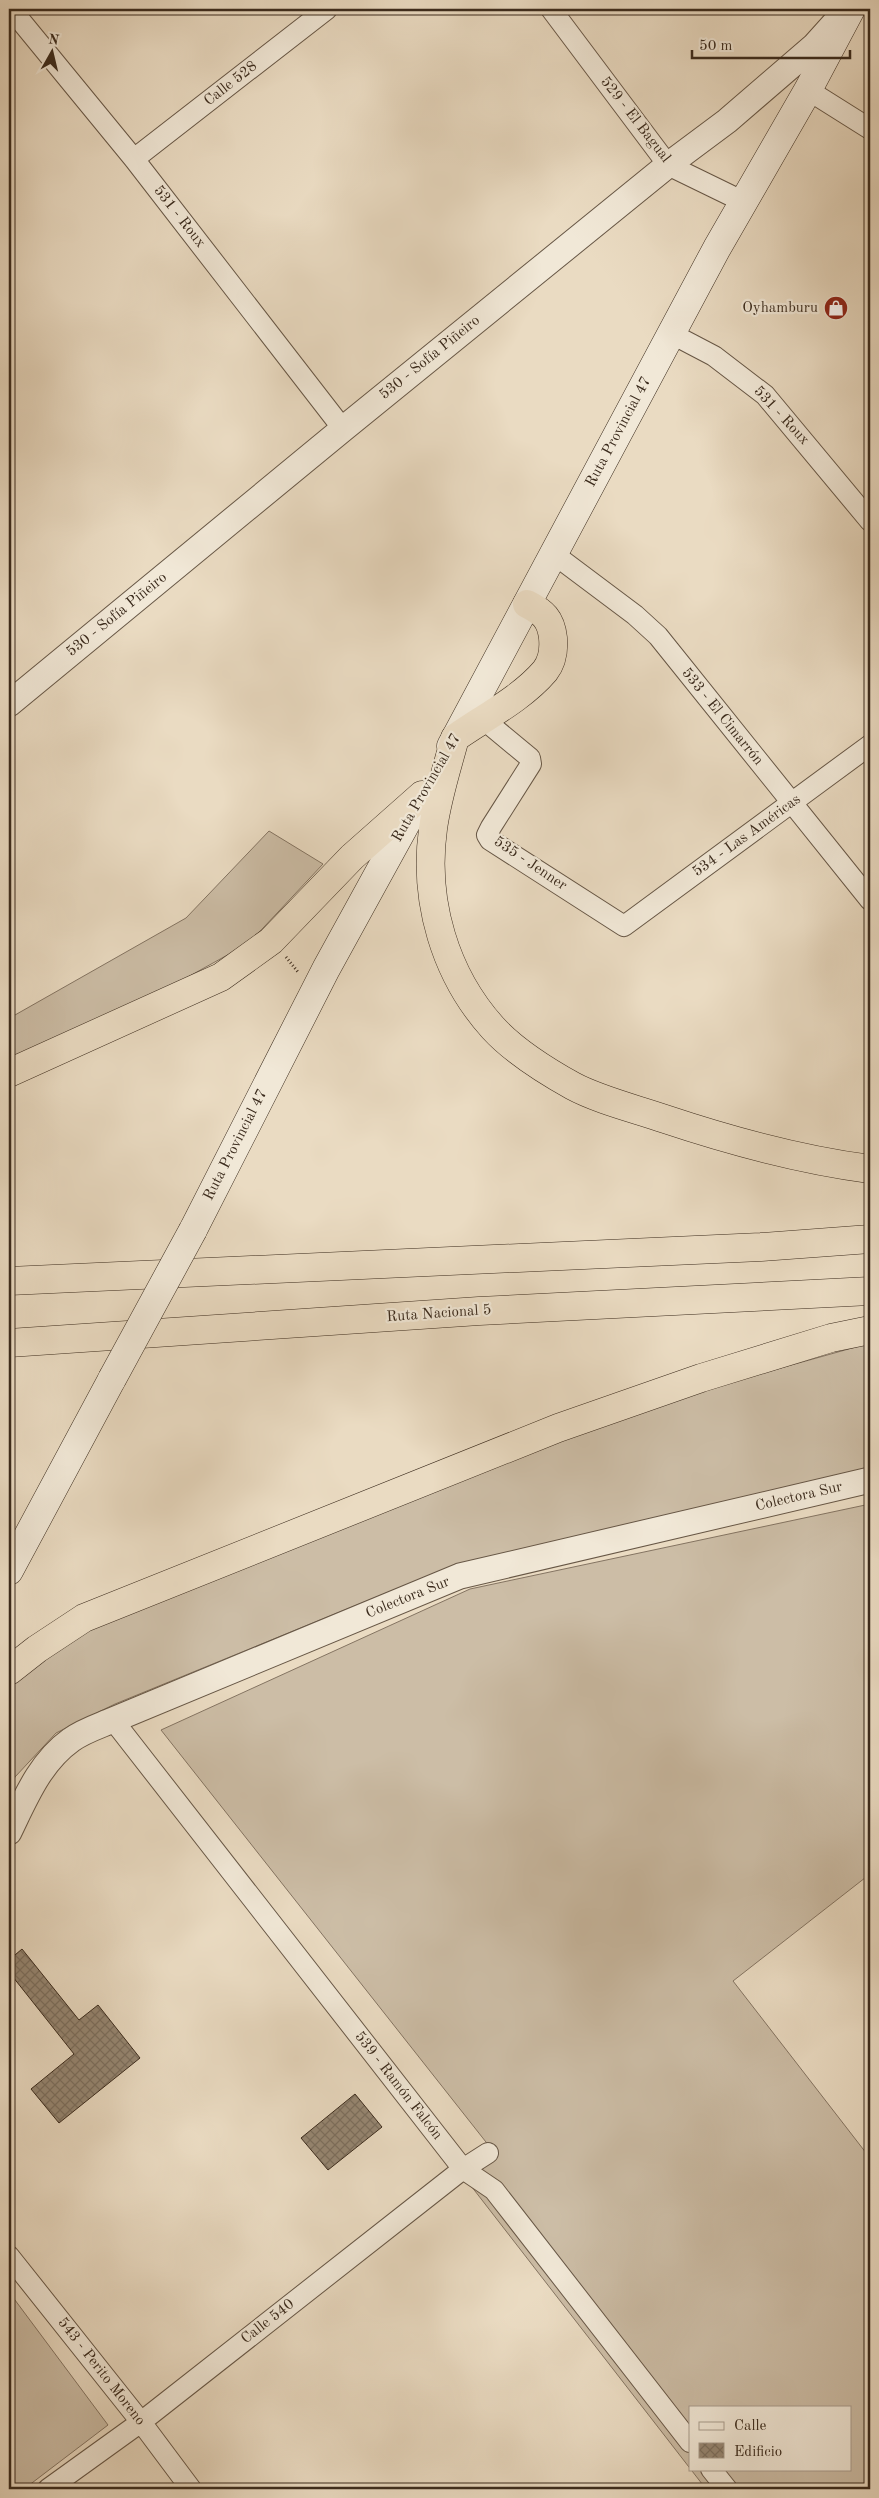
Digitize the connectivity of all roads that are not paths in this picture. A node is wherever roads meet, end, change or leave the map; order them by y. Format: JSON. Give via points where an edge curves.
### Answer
{"nodes":[{"id":1,"x":11,"y":9,"type":"edge"},
{"id":2,"x":327,"y":9,"type":"edge"},
{"id":3,"x":550,"y":9,"type":"edge"},
{"id":4,"x":849,"y":9,"type":"edge"},
{"id":5,"x":808,"y":90,"type":"junction"},
{"id":6,"x":870,"y":129,"type":"edge"},
{"id":7,"x":134,"y":159,"type":"junction"},
{"id":8,"x":668,"y":165,"type":"junction"},
{"id":9,"x":744,"y":202,"type":"junction"},
{"id":10,"x":672,"y":334,"type":"junction"},
{"id":11,"x":344,"y":428,"type":"junction"},
{"id":12,"x":870,"y":521,"type":"edge"},
{"id":13,"x":555,"y":555,"type":"junction"},
{"id":14,"x":527,"y":604,"type":"junction"},
{"id":15,"x":9,"y":704,"type":"edge"},
{"id":16,"x":483,"y":719,"type":"junction"},
{"id":17,"x":456,"y":738,"type":"junction"},
{"id":18,"x":870,"y":745,"type":"edge"},
{"id":19,"x":422,"y":795,"type":"junction"},
{"id":20,"x":792,"y":803,"type":"junction"},
{"id":21,"x":870,"y":900,"type":"edge"},
{"id":22,"x":624,"y":926,"type":"joint"},
{"id":23,"x":9,"y":1072,"type":"edge"},
{"id":24,"x":870,"y":1169,"type":"edge"},
{"id":25,"x":870,"y":1240,"type":"edge"},
{"id":26,"x":9,"y":1281,"type":"edge"},
{"id":27,"x":870,"y":1291,"type":"edge"},
{"id":28,"x":870,"y":1330,"type":"edge"},
{"id":29,"x":9,"y":1343,"type":"edge"},
{"id":30,"x":870,"y":1480,"type":"edge"},
{"id":31,"x":9,"y":1571,"type":"edge"},
{"id":32,"x":9,"y":1670,"type":"edge"},
{"id":33,"x":113,"y":1720,"type":"junction"},
{"id":34,"x":9,"y":1832,"type":"edge"},
{"id":35,"x":488,"y":2153,"type":"dead end"},
{"id":36,"x":462,"y":2169,"type":"junction"},
{"id":37,"x":9,"y":2256,"type":"edge"},
{"id":38,"x":140,"y":2422,"type":"junction"},
{"id":39,"x":689,"y":2441,"type":"edge"},
{"id":40,"x":712,"y":2470,"type":"edge"},
{"id":41,"x":48,"y":2489,"type":"edge"},
{"id":42,"x":191,"y":2489,"type":"edge"},
{"id":43,"x":727,"y":2489,"type":"edge"}],
"edges":[{"from":1,"to":7,"type":"street","name":"531 - Roux"},
{"from":2,"to":7,"type":"street","name":"Calle 528"},
{"from":3,"to":8,"type":"street","name":"529 - El Bagual"},
{"from":4,"to":5,"type":"main road","name":"Ruta Provincial 47"},
{"from":4,"to":8,"type":"street","name":"530 - Sofía Piñeiro","via":[[784,73]]},
{"from":5,"to":6,"type":"street"},
{"from":5,"to":9,"type":"main road","name":"Ruta Provincial 47"},
{"from":7,"to":11,"type":"street","name":"531 - Roux"},
{"from":8,"to":9,"type":"street","name":"529 - El Bagual"},
{"from":8,"to":11,"type":"street","name":"530 - Sofía Piñeiro"},
{"from":9,"to":10,"type":"main road","name":"Ruta Provincial 47"},
{"from":10,"to":12,"type":"street","name":"531 - Roux","via":[[714,356],[765,396]]},
{"from":10,"to":13,"type":"main road","name":"Ruta Provincial 47"},
{"from":11,"to":15,"type":"street","name":"530 - Sofía Piñeiro"},
{"from":13,"to":14,"type":"main road","name":"Ruta Provincial 47"},
{"from":13,"to":20,"type":"street","name":"533 - El Cimarrón","via":[[658,636]]},
{"from":14,"to":16,"type":"highway","via":[[542,611],[548,619],[553,636],[552,656],[546,670],[526,689]]},
{"from":14,"to":17,"type":"main road","name":"Ruta Provincial 47"},
{"from":16,"to":17,"type":"highway"},
{"from":16,"to":22,"type":"street","name":"535 - Jenner","via":[[530,758],[531,764],[491,827],[487,835],[490,840]]},
{"from":17,"to":19,"type":"main road","name":"Ruta Provincial 47"},
{"from":17,"to":24,"type":"highway","via":[[433,829],[430,860],[434,908],[447,956],[468,994],[494,1029],[574,1087],[711,1134]]},
{"from":18,"to":20,"type":"street","name":"534 - Las Américas"},
{"from":19,"to":23,"type":"highway","via":[[352,857],[270,941],[221,977]]},
{"from":19,"to":31,"type":"main road","name":"Ruta Provincial 47","bridge":true,"via":[[326,968],[193,1230]]},
{"from":20,"to":21,"type":"street","name":"533 - El Cimarrón"},
{"from":20,"to":22,"type":"street","name":"534 - Las Américas"},
{"from":25,"to":26,"type":"highway"},
{"from":27,"to":29,"type":"highway","name":"Ruta Nacional 5","via":[[489,1310]]},
{"from":28,"to":32,"type":"highway","via":[[831,1338],[701,1378],[558,1428],[84,1618]]},
{"from":30,"to":33,"type":"street","name":"Colectora Sur","via":[[460,1576]]},
{"from":33,"to":34,"type":"street","name":"Colectora Sur","via":[[71,1740],[49,1760],[36,1778]]},
{"from":33,"to":36,"type":"street","name":"539 - Ramón Falcón"},
{"from":35,"to":36,"type":"street","name":"Calle 540"},
{"from":36,"to":38,"type":"street","name":"Calle 540"},
{"from":36,"to":39,"type":"street","name":"539 - Ramón Falcón","via":[[494,2190]]},
{"from":37,"to":38,"type":"street","name":"543 - Perito Moreno"},
{"from":38,"to":41,"type":"street","name":"Calle 540"},
{"from":38,"to":42,"type":"street","name":"543 - Perito Moreno"},
{"from":40,"to":43,"type":"street"}]}
